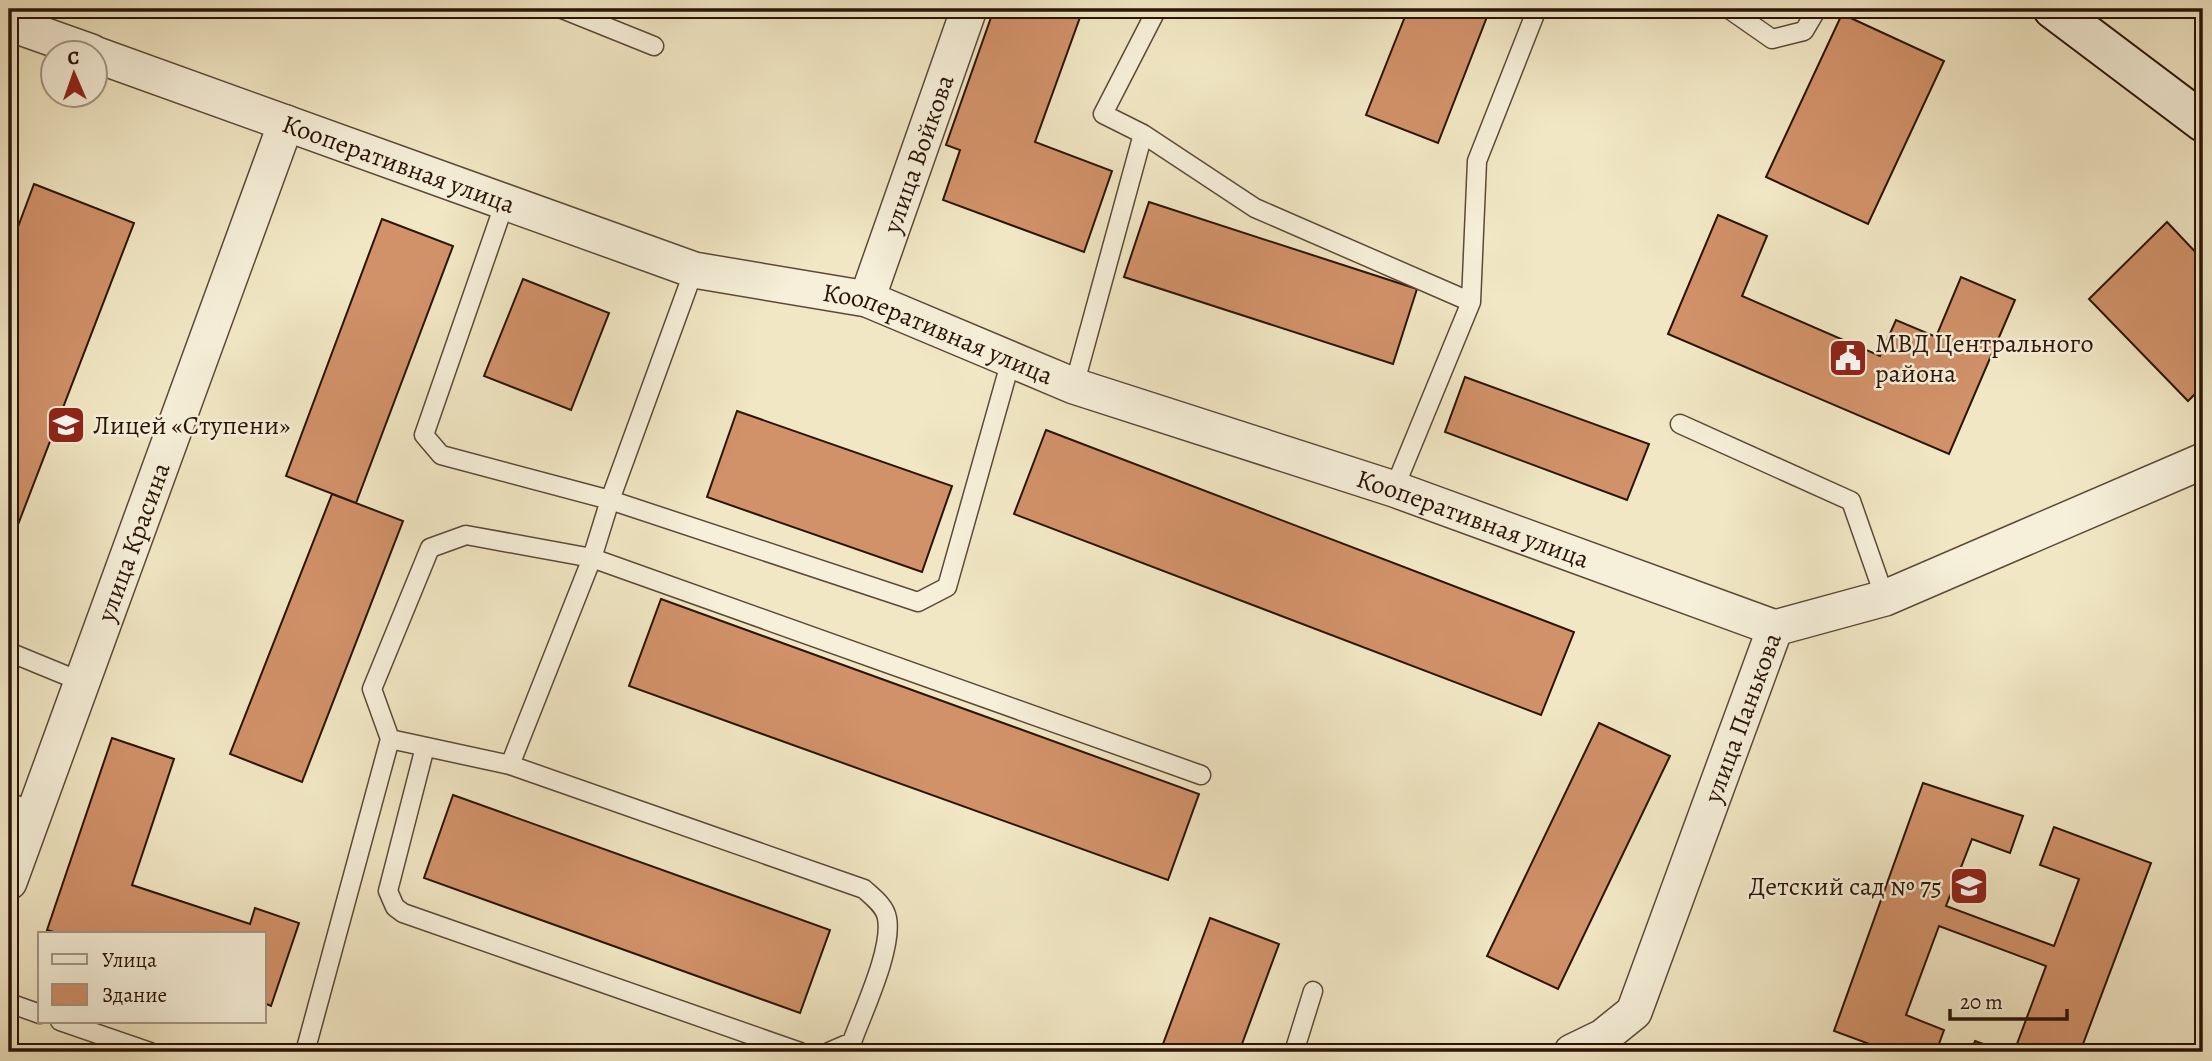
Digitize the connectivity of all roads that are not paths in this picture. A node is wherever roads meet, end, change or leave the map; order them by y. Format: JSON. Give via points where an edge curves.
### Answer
{"nodes":[{"id":1,"x":562,"y":9,"type":"edge"},
{"id":2,"x":969,"y":9,"type":"edge"},
{"id":3,"x":1157,"y":9,"type":"edge"},
{"id":4,"x":1537,"y":9,"type":"edge"},
{"id":5,"x":1729,"y":9,"type":"edge"},
{"id":6,"x":1817,"y":9,"type":"edge"},
{"id":7,"x":2053,"y":9,"type":"edge"},
{"id":8,"x":9,"y":23,"type":"edge"},
{"id":9,"x":51,"y":38,"type":"edge"},
{"id":10,"x":654,"y":46,"type":"dead end"},
{"id":11,"x":108,"y":58,"type":"edge"},
{"id":12,"x":2203,"y":122,"type":"edge"},
{"id":13,"x":286,"y":123,"type":"junction"},
{"id":14,"x":1143,"y":134,"type":"junction"},
{"id":15,"x":505,"y":202,"type":"junction"},
{"id":16,"x":694,"y":270,"type":"junction"},
{"id":17,"x":867,"y":299,"type":"junction"},
{"id":18,"x":1472,"y":302,"type":"junction"},
{"id":19,"x":1011,"y":360,"type":"junction"},
{"id":20,"x":1074,"y":386,"type":"junction"},
{"id":21,"x":1680,"y":424,"type":"dead end"},
{"id":22,"x":2203,"y":461,"type":"edge"},
{"id":23,"x":1394,"y":489,"type":"junction"},
{"id":24,"x":610,"y":500,"type":"junction"},
{"id":25,"x":592,"y":558,"type":"junction"},
{"id":26,"x":1885,"y":598,"type":"junction"},
{"id":27,"x":1775,"y":628,"type":"junction"},
{"id":28,"x":9,"y":652,"type":"edge"},
{"id":29,"x":82,"y":682,"type":"junction"},
{"id":30,"x":390,"y":739,"type":"junction"},
{"id":31,"x":425,"y":747,"type":"junction"},
{"id":32,"x":510,"y":765,"type":"junction"},
{"id":33,"x":1201,"y":775,"type":"dead end"},
{"id":34,"x":21,"y":807,"type":"edge"},
{"id":35,"x":9,"y":881,"type":"edge"},
{"id":36,"x":1313,"y":991,"type":"dead end"},
{"id":37,"x":9,"y":1003,"type":"edge"},
{"id":38,"x":38,"y":1013,"type":"edge"},
{"id":39,"x":66,"y":1023,"type":"edge"},
{"id":40,"x":150,"y":1052,"type":"edge"},
{"id":41,"x":305,"y":1052,"type":"edge"},
{"id":42,"x":800,"y":1052,"type":"edge"},
{"id":43,"x":829,"y":1052,"type":"edge"},
{"id":44,"x":1294,"y":1052,"type":"edge"},
{"id":45,"x":1572,"y":1052,"type":"edge"}],
"edges":[{"from":1,"to":10,"type":"lane"},
{"from":2,"to":17,"type":"street","name":"улица Войкова"},
{"from":3,"to":14,"type":"lane","via":[[1103,114]]},
{"from":4,"to":18,"type":"lane","via":[[1477,161]]},
{"from":5,"to":6,"type":"lane","via":[[1772,39],[1804,31]]},
{"from":7,"to":12,"type":"main road"},
{"from":8,"to":9,"type":"street","name":"Кооперативная улица"},
{"from":11,"to":13,"type":"street","name":"Кооперативная улица"},
{"from":13,"to":15,"type":"street","name":"Кооперативная улица"},
{"from":13,"to":29,"type":"street","name":"улица Красина"},
{"from":14,"to":18,"type":"lane","via":[[1255,208]]},
{"from":14,"to":20,"type":"lane"},
{"from":15,"to":16,"type":"street","name":"Кооперативная улица"},
{"from":15,"to":24,"type":"lane","via":[[424,435],[442,455]]},
{"from":16,"to":17,"type":"street","name":"Кооперативная улица"},
{"from":16,"to":24,"type":"lane"},
{"from":17,"to":19,"type":"street","name":"Кооперативная улица"},
{"from":18,"to":23,"type":"lane"},
{"from":19,"to":20,"type":"street","name":"Кооперативная улица"},
{"from":19,"to":24,"type":"lane","via":[[947,587],[918,601]]},
{"from":20,"to":23,"type":"street","name":"Кооперативная улица"},
{"from":21,"to":26,"type":"lane","via":[[1851,502]]},
{"from":22,"to":26,"type":"street","name":"улица Панькова"},
{"from":23,"to":27,"type":"street","name":"Кооперативная улица"},
{"from":24,"to":25,"type":"lane"},
{"from":25,"to":30,"type":"lane","via":[[466,535],[430,548],[372,689]]},
{"from":25,"to":32,"type":"lane"},
{"from":25,"to":33,"type":"lane"},
{"from":26,"to":27,"type":"street","name":"улица Панькова"},
{"from":27,"to":45,"type":"street","name":"улица Панькова","via":[[1634,1012],[1604,1037]]},
{"from":28,"to":29,"type":"lane"},
{"from":29,"to":34,"type":"street","name":"улица Красина"},
{"from":30,"to":31,"type":"lane"},
{"from":30,"to":41,"type":"lane"},
{"from":31,"to":32,"type":"lane"},
{"from":31,"to":42,"type":"lane","via":[[388,891],[394,907]]},
{"from":32,"to":43,"type":"lane","via":[[864,889],[877,900],[887,916],[888,941],[852,1042]]},
{"from":34,"to":35,"type":"street","name":"улица Красина"},
{"from":36,"to":44,"type":"lane"},
{"from":37,"to":38,"type":"lane"},
{"from":39,"to":40,"type":"lane"}]}
